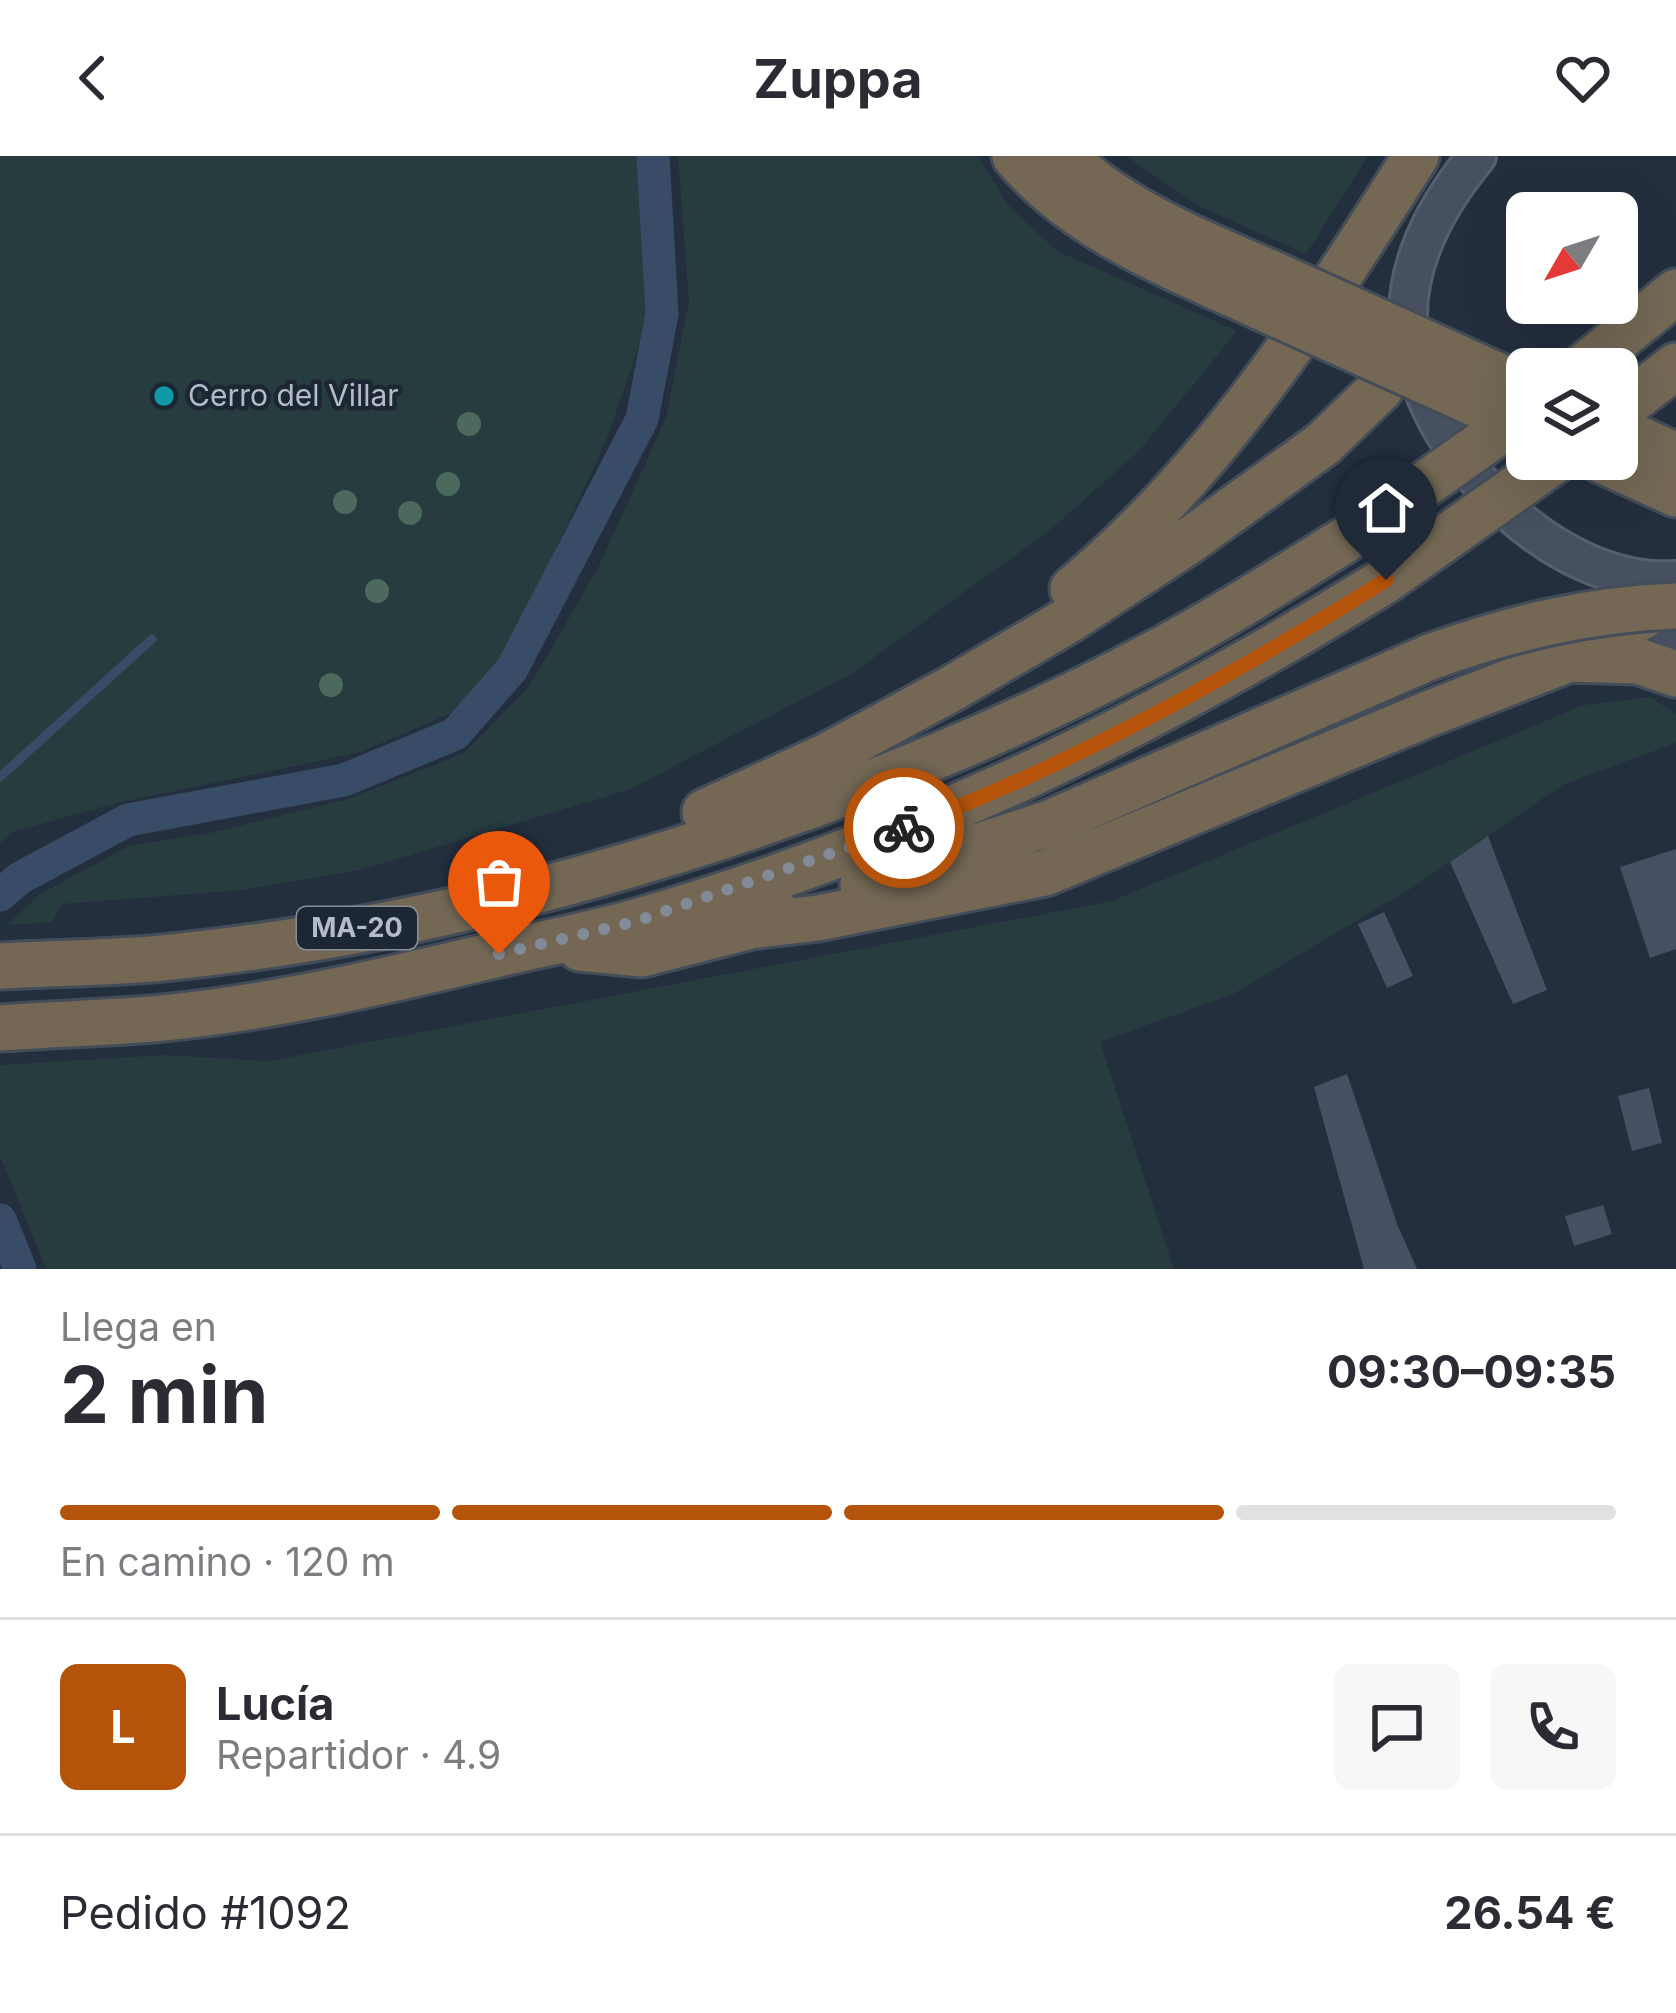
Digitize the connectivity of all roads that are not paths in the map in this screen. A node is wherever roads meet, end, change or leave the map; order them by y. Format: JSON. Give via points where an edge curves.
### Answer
{"nodes":[{"id":1,"x":1015,"y":156,"type":"edge"},
{"id":2,"x":1063,"y":156,"type":"edge"},
{"id":3,"x":1416,"y":156,"type":"edge"},
{"id":4,"x":1477,"y":156,"type":"edge"},
{"id":5,"x":1676,"y":292,"type":"edge"},
{"id":6,"x":1410,"y":340,"type":"junction"},
{"id":7,"x":1607,"y":348,"type":"edge"},
{"id":8,"x":1676,"y":365,"type":"edge"},
{"id":9,"x":1506,"y":380,"type":"edge"},
{"id":10,"x":1638,"y":395,"type":"edge"},
{"id":11,"x":1506,"y":417,"type":"edge"},
{"id":12,"x":1506,"y":427,"type":"edge"},
{"id":13,"x":1638,"y":439,"type":"edge"},
{"id":14,"x":1676,"y":456,"type":"edge"},
{"id":15,"x":1638,"y":477,"type":"edge"},
{"id":16,"x":1527,"y":480,"type":"edge"},
{"id":17,"x":1676,"y":494,"type":"edge"},
{"id":18,"x":1672,"y":606,"type":"edge"},
{"id":19,"x":1569,"y":659,"type":"junction"},
{"id":20,"x":1676,"y":674,"type":"edge"},
{"id":21,"x":951,"y":688,"type":"junction"},
{"id":22,"x":550,"y":885,"type":"junction"},
{"id":23,"x":751,"y":926,"type":"junction"},
{"id":24,"x":542,"y":944,"type":"junction"},
{"id":25,"x":0,"y":966,"type":"edge"},
{"id":26,"x":0,"y":1028,"type":"edge"}],
"edges":[{"from":1,"to":11,"type":"highway","bridge":true,"via":[[1058,199],[1150,256]]},
{"from":2,"to":9,"type":"highway","bridge":true,"via":[[1129,205],[1205,245]]},
{"from":3,"to":21,"type":"highway","via":[[1289,349],[1174,494],[1117,552]]},
{"from":4,"to":6,"type":"street","via":[[1423,238]]},
{"from":5,"to":7,"type":"highway"},
{"from":6,"to":18,"type":"street","via":[[1429,399],[1485,485],[1545,542]]},
{"from":6,"to":21,"type":"highway","via":[[1380,388],[1323,444],[1167,556]]},
{"from":8,"to":10,"type":"highway"},
{"from":12,"to":22,"type":"highway","number":"MA-20","bridge":true,"via":[[1356,533],[1151,656],[936,756],[658,859]]},
{"from":13,"to":14,"type":"highway"},
{"from":15,"to":17,"type":"highway"},
{"from":16,"to":24,"type":"highway","number":"MA-20","bridge":true,"via":[[1386,580],[1158,714],[943,814],[785,873]]},
{"from":18,"to":19,"type":"highway"},
{"from":18,"to":23,"type":"highway","bridge":true,"via":[[1583,614],[1430,657],[1047,824]]},
{"from":19,"to":20,"type":"highway","via":[[1638,662]]},
{"from":19,"to":23,"type":"highway","via":[[1045,873]]},
{"from":21,"to":22,"type":"highway","via":[[710,811],[641,833]]},
{"from":22,"to":25,"type":"highway","number":"MA-20","via":[[276,943]]},
{"from":23,"to":24,"type":"highway","via":[[642,954]]},
{"from":24,"to":26,"type":"highway","number":"MA-20","via":[[163,1018]]}]}
